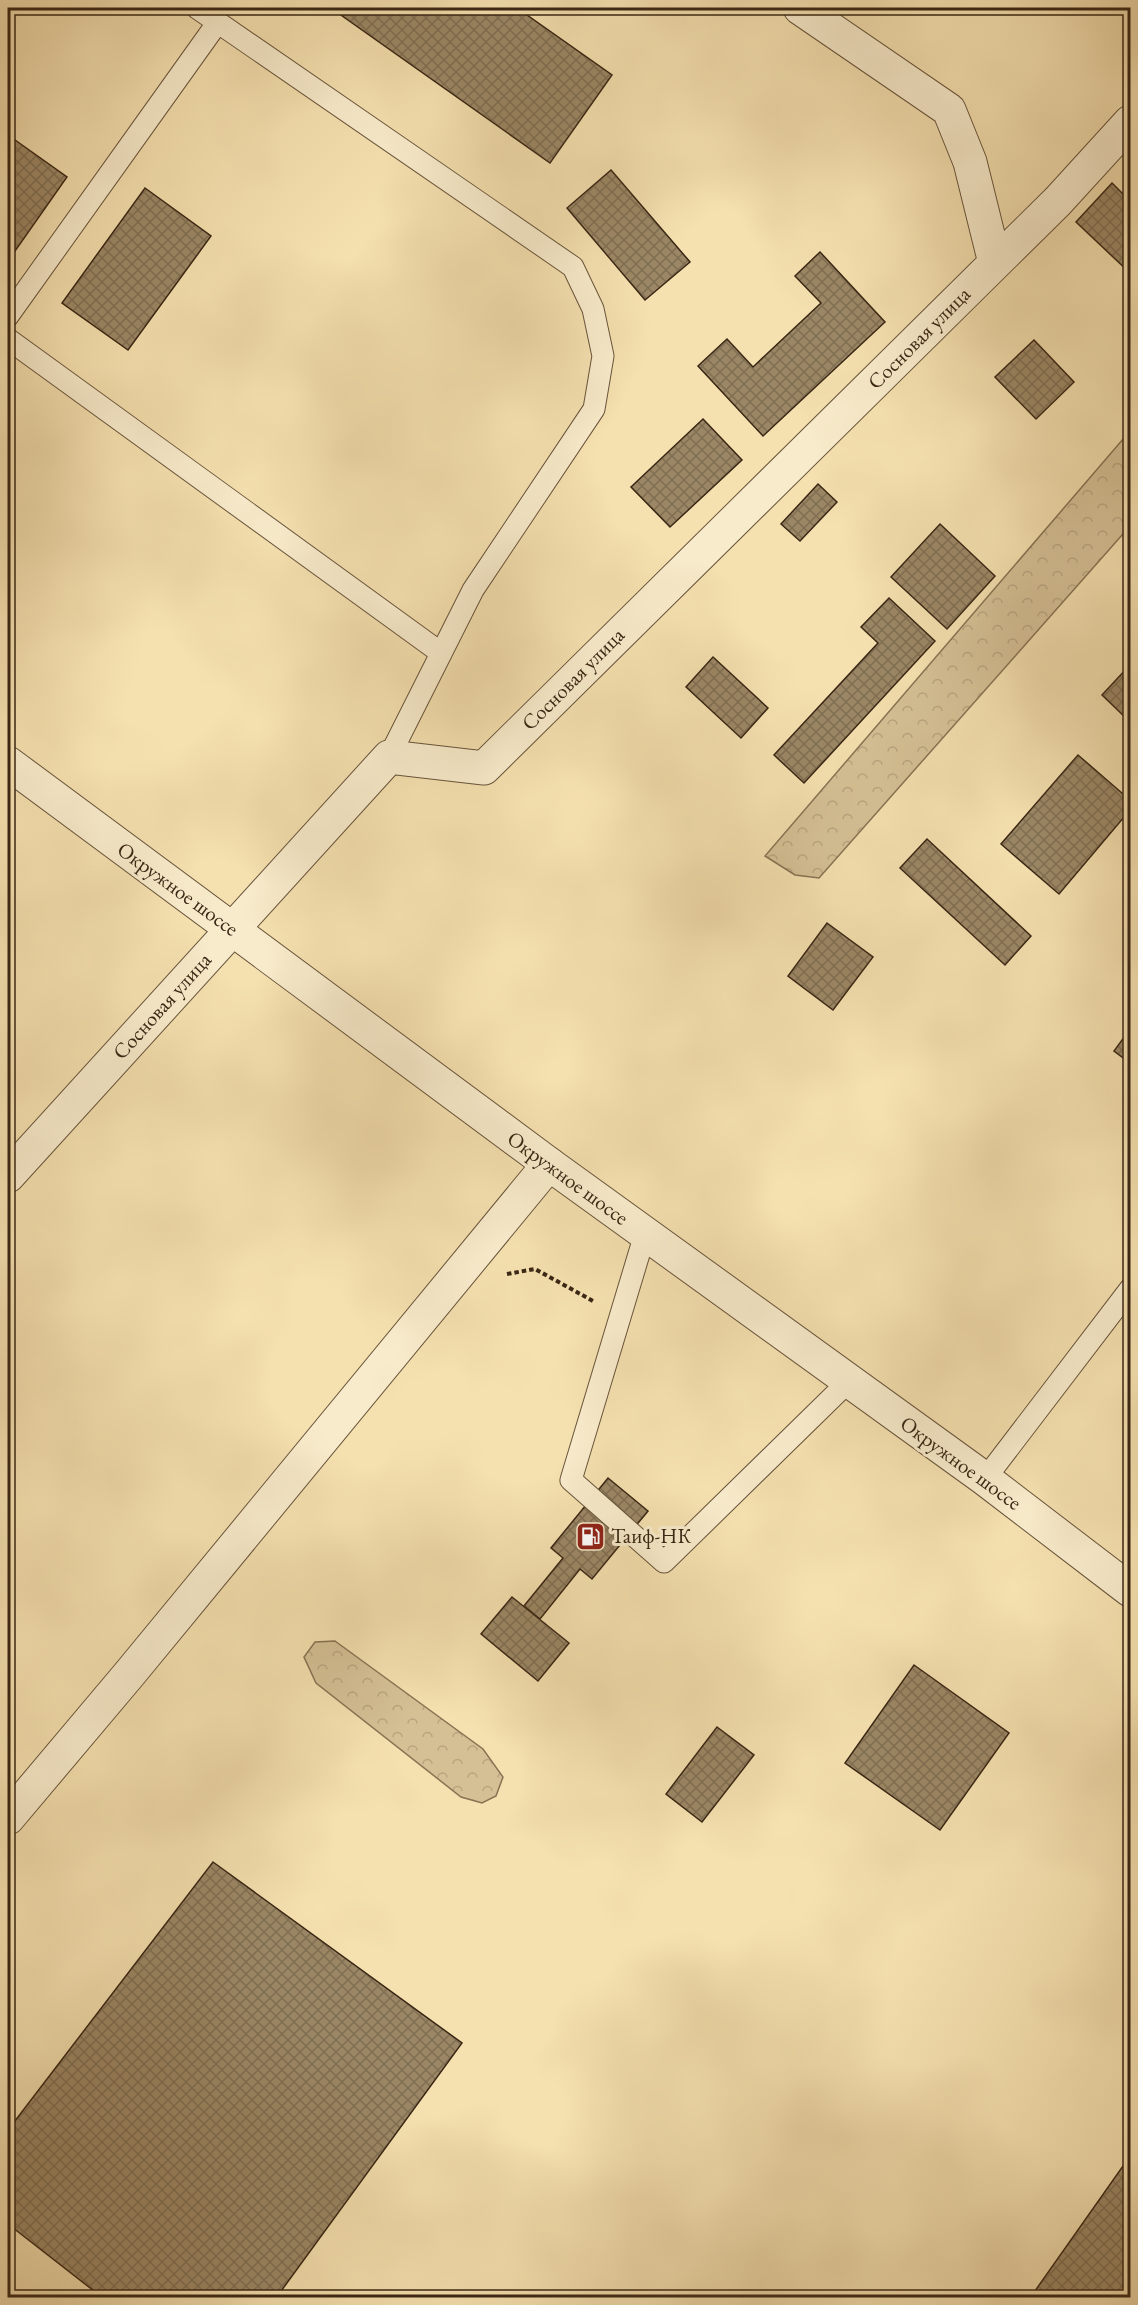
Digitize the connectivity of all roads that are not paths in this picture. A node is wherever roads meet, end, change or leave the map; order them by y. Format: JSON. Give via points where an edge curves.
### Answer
{"nodes":[{"id":1,"x":198,"y":8,"type":"edge"},
{"id":2,"x":800,"y":8,"type":"edge"},
{"id":3,"x":218,"y":22,"type":"junction"},
{"id":4,"x":1131,"y":122,"type":"edge"},
{"id":5,"x":995,"y":263,"type":"junction"},
{"id":6,"x":8,"y":316,"type":"edge"},
{"id":7,"x":8,"y":339,"type":"edge"},
{"id":8,"x":441,"y":653,"type":"junction"},
{"id":9,"x":388,"y":757,"type":"junction"},
{"id":10,"x":8,"y":763,"type":"edge"},
{"id":11,"x":232,"y":929,"type":"junction"},
{"id":12,"x":549,"y":1164,"type":"junction"},
{"id":13,"x":8,"y":1176,"type":"edge"},
{"id":14,"x":645,"y":1234,"type":"junction"},
{"id":15,"x":1131,"y":1289,"type":"edge"},
{"id":16,"x":849,"y":1381,"type":"junction"},
{"id":17,"x":985,"y":1479,"type":"junction"},
{"id":18,"x":1131,"y":1590,"type":"edge"},
{"id":19,"x":8,"y":1818,"type":"edge"}],
"edges":[{"from":1,"to":3,"type":"lane"},
{"from":2,"to":5,"type":"street","via":[[949,110],[970,162]]},
{"from":3,"to":6,"type":"lane"},
{"from":3,"to":8,"type":"lane","via":[[573,267],[593,309],[603,356],[594,409],[473,590]]},
{"from":4,"to":5,"type":"street","name":"Сосновая улица"},
{"from":5,"to":9,"type":"street","name":"Сосновая улица","via":[[484,768]]},
{"from":7,"to":8,"type":"lane"},
{"from":8,"to":9,"type":"lane"},
{"from":9,"to":11,"type":"street","name":"Сосновая улица"},
{"from":10,"to":11,"type":"street","name":"Окружное шоссе"},
{"from":11,"to":12,"type":"street","name":"Окружное шоссе"},
{"from":11,"to":13,"type":"street","name":"Сосновая улица"},
{"from":12,"to":14,"type":"street","name":"Окружное шоссе"},
{"from":12,"to":19,"type":"street"},
{"from":14,"to":16,"type":"street","name":"Окружное шоссе"},
{"from":14,"to":16,"type":"lane","via":[[571,1480],[664,1562]]},
{"from":15,"to":17,"type":"lane"},
{"from":16,"to":17,"type":"street","name":"Окружное шоссе"},
{"from":17,"to":18,"type":"street","name":"Окружное шоссе"}]}
